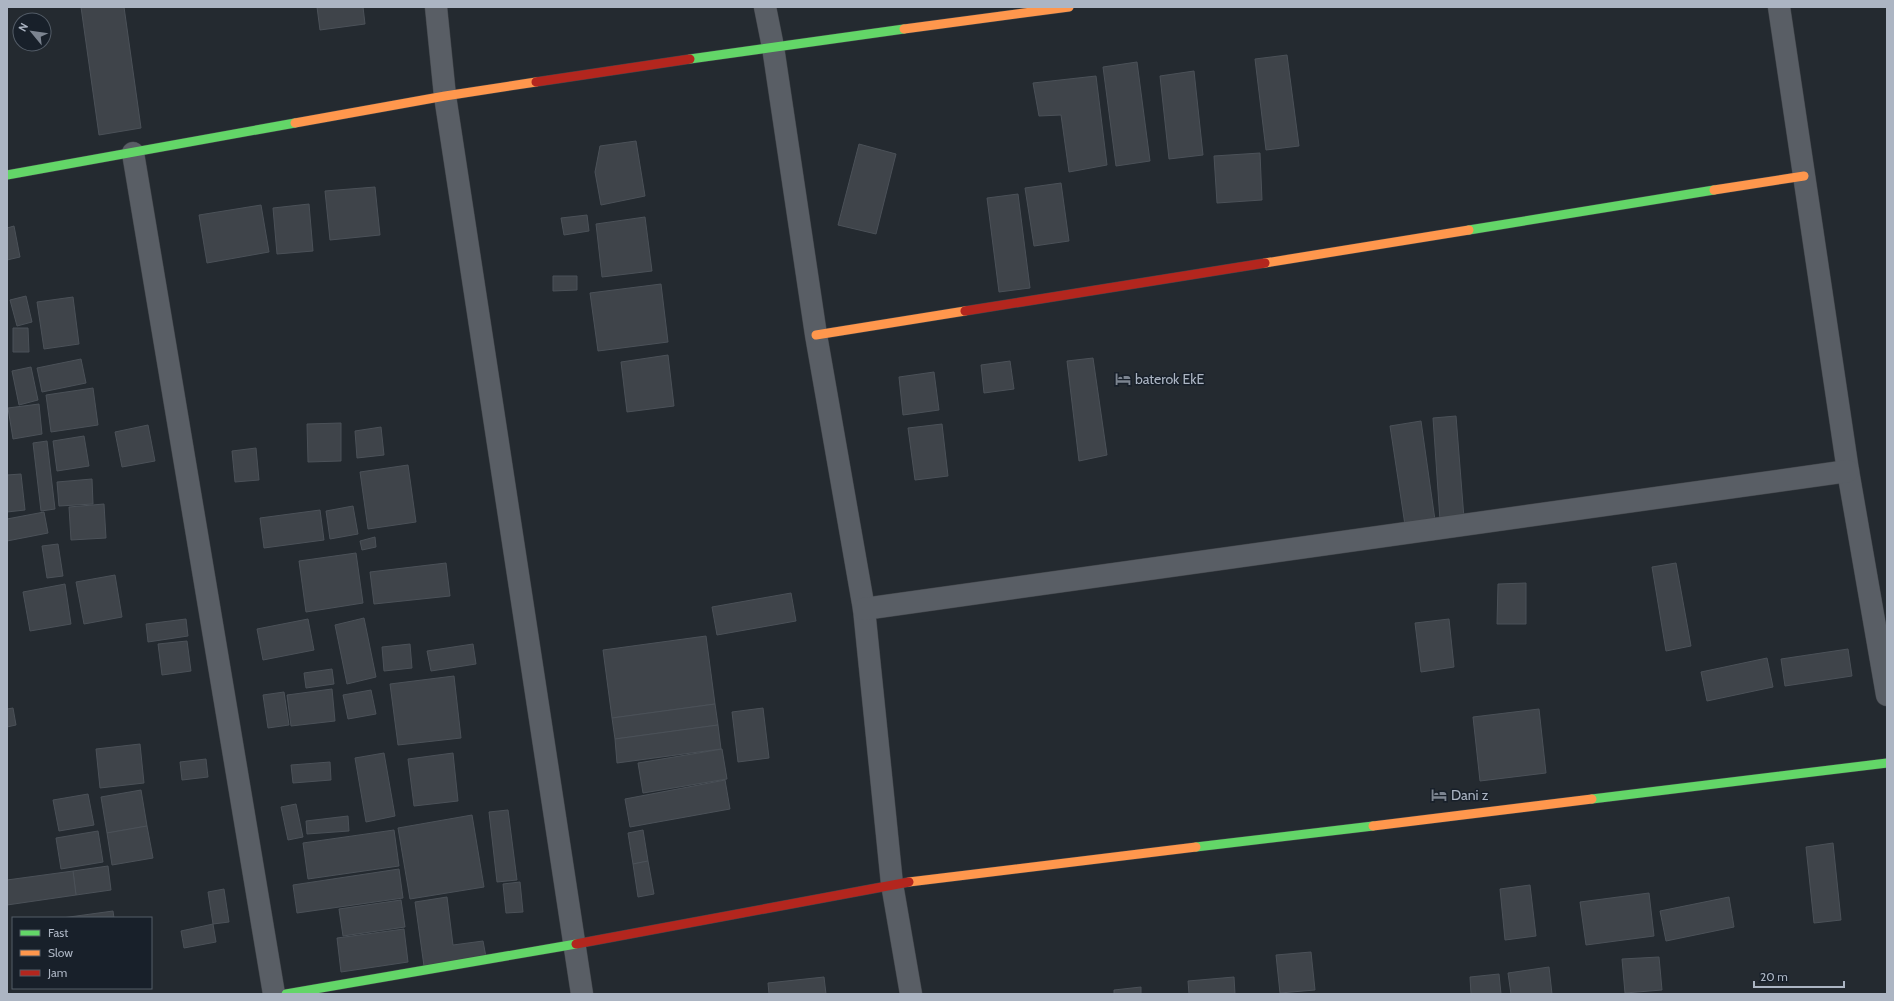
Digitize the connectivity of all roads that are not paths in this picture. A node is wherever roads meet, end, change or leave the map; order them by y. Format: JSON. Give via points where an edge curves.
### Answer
{"nodes":[{"id":1,"x":436,"y":7,"type":"edge"},
{"id":2,"x":766,"y":7,"type":"edge"},
{"id":3,"x":1069,"y":7,"type":"edge"},
{"id":4,"x":1779,"y":7,"type":"edge"},
{"id":5,"x":773,"y":47,"type":"junction"},
{"id":6,"x":445,"y":96,"type":"junction"},
{"id":7,"x":132,"y":153,"type":"junction"},
{"id":8,"x":7,"y":175,"type":"edge"},
{"id":9,"x":1804,"y":176,"type":"junction"},
{"id":10,"x":816,"y":335,"type":"junction"},
{"id":11,"x":1848,"y":471,"type":"junction"},
{"id":12,"x":864,"y":609,"type":"junction"},
{"id":13,"x":1887,"y":695,"type":"edge"},
{"id":14,"x":1887,"y":763,"type":"edge"},
{"id":15,"x":892,"y":884,"type":"junction"},
{"id":16,"x":575,"y":944,"type":"junction"},
{"id":17,"x":274,"y":994,"type":"edge"},
{"id":18,"x":286,"y":994,"type":"edge"},
{"id":19,"x":582,"y":994,"type":"edge"},
{"id":20,"x":910,"y":994,"type":"edge"}],
"edges":[{"from":1,"to":6,"type":"street"},
{"from":2,"to":5,"type":"street"},
{"from":3,"to":5,"type":"street"},
{"from":4,"to":9,"type":"street"},
{"from":5,"to":6,"type":"street"},
{"from":5,"to":10,"type":"street"},
{"from":6,"to":7,"type":"street"},
{"from":6,"to":16,"type":"street"},
{"from":7,"to":8,"type":"street"},
{"from":7,"to":17,"type":"street"},
{"from":9,"to":10,"type":"street"},
{"from":9,"to":11,"type":"street"},
{"from":10,"to":12,"type":"street"},
{"from":11,"to":12,"type":"street"},
{"from":11,"to":13,"type":"street"},
{"from":12,"to":15,"type":"street"},
{"from":14,"to":15,"type":"street"},
{"from":15,"to":16,"type":"street"},
{"from":15,"to":20,"type":"street"},
{"from":16,"to":18,"type":"street"},
{"from":16,"to":19,"type":"street"}]}
